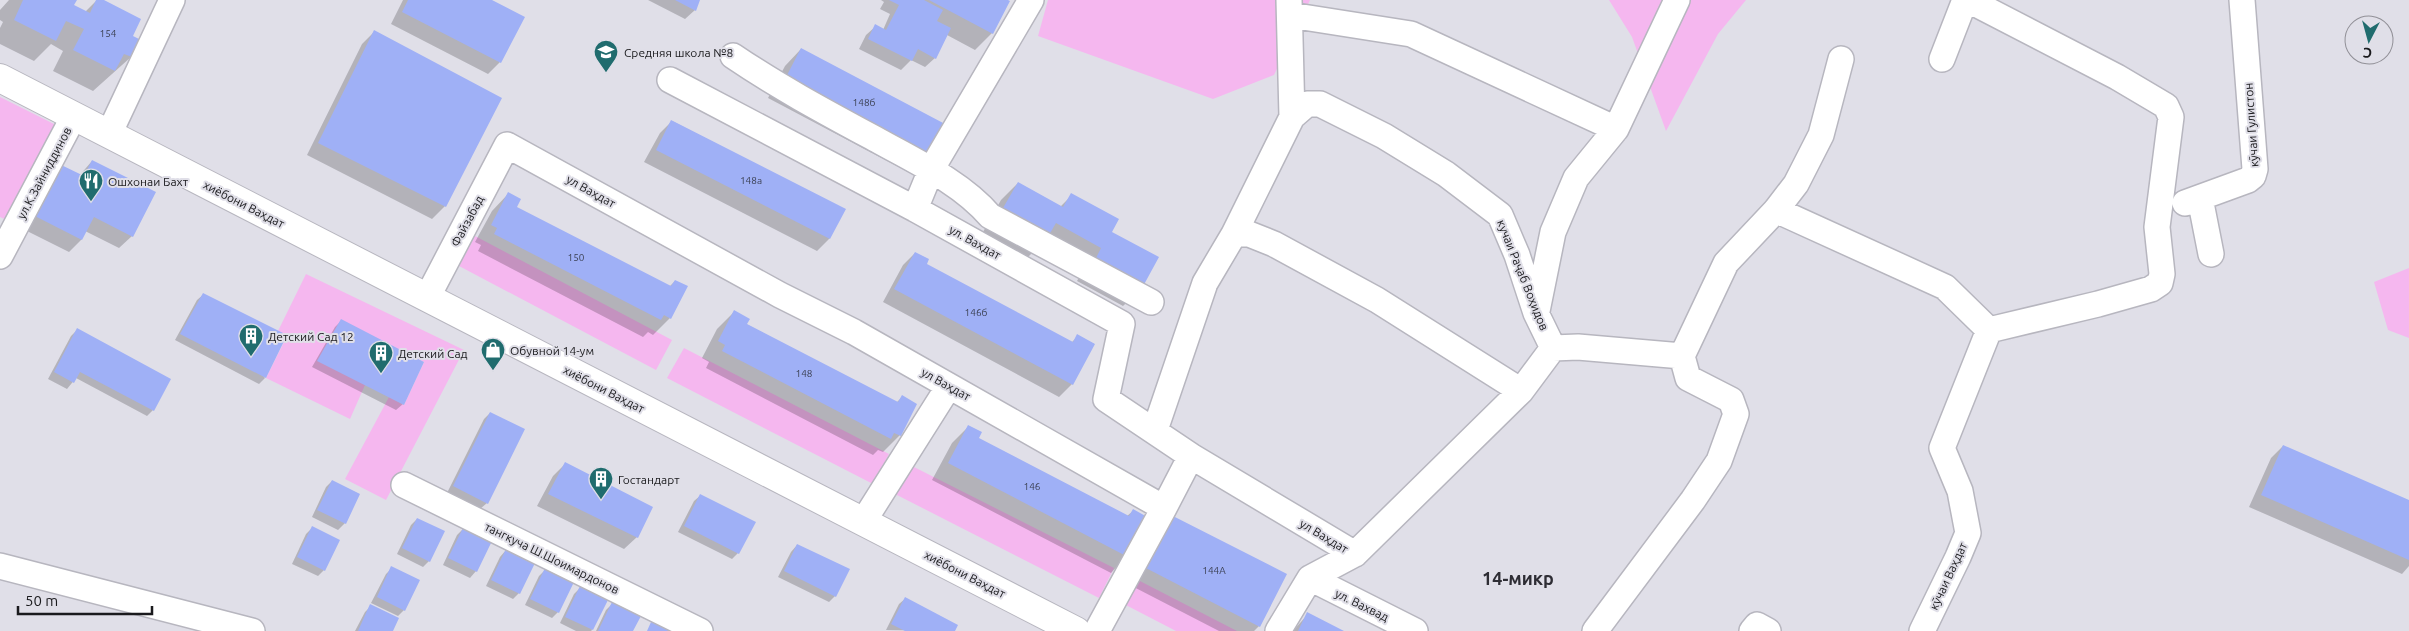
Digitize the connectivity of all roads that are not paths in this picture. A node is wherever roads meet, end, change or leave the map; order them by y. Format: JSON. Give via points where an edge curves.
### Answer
{"nodes":[{"id":1,"x":172,"y":0,"type":"edge"},
{"id":2,"x":1031,"y":0,"type":"edge"},
{"id":3,"x":1677,"y":0,"type":"edge"},
{"id":4,"x":2242,"y":0,"type":"edge"},
{"id":5,"x":1290,"y":8,"type":"edge"},
{"id":6,"x":733,"y":56,"type":"dead end"},
{"id":7,"x":1841,"y":59,"type":"dead end"},
{"id":8,"x":1942,"y":59,"type":"dead end"},
{"id":9,"x":0,"y":78,"type":"edge"},
{"id":10,"x":670,"y":80,"type":"dead end"},
{"id":11,"x":74,"y":116,"type":"junction"},
{"id":12,"x":1292,"y":117,"type":"junction"},
{"id":13,"x":1616,"y":129,"type":"junction"},
{"id":14,"x":109,"y":134,"type":"junction"},
{"id":15,"x":507,"y":145,"type":"joint"},
{"id":16,"x":931,"y":170,"type":"junction"},
{"id":17,"x":916,"y":209,"type":"junction"},
{"id":18,"x":1776,"y":210,"type":"junction"},
{"id":19,"x":1234,"y":234,"type":"junction"},
{"id":20,"x":2211,"y":254,"type":"dead end"},
{"id":21,"x":0,"y":256,"type":"edge"},
{"id":22,"x":427,"y":298,"type":"junction"},
{"id":23,"x":1151,"y":302,"type":"dead end"},
{"id":24,"x":1536,"y":313,"type":"junction"},
{"id":25,"x":1989,"y":330,"type":"junction"},
{"id":26,"x":1553,"y":348,"type":"junction"},
{"id":27,"x":1682,"y":356,"type":"junction"},
{"id":28,"x":949,"y":386,"type":"junction"},
{"id":29,"x":1520,"y":391,"type":"junction"},
{"id":30,"x":1155,"y":430,"type":"junction"},
{"id":31,"x":1191,"y":456,"type":"junction"},
{"id":32,"x":404,"y":485,"type":"dead end"},
{"id":33,"x":1164,"y":508,"type":"junction"},
{"id":34,"x":863,"y":522,"type":"junction"},
{"id":35,"x":1354,"y":554,"type":"junction"},
{"id":36,"x":0,"y":566,"type":"edge"},
{"id":37,"x":1310,"y":578,"type":"junction"},
{"id":38,"x":252,"y":631,"type":"edge"},
{"id":39,"x":700,"y":631,"type":"edge"},
{"id":40,"x":1076,"y":631,"type":"edge"},
{"id":41,"x":1097,"y":631,"type":"edge"},
{"id":42,"x":1278,"y":631,"type":"edge"},
{"id":43,"x":1415,"y":631,"type":"edge"},
{"id":44,"x":1595,"y":631,"type":"edge"},
{"id":45,"x":1752,"y":631,"type":"edge"},
{"id":46,"x":1768,"y":631,"type":"edge"},
{"id":47,"x":1922,"y":631,"type":"edge"}],
"edges":[{"from":1,"to":14,"type":"street"},
{"from":2,"to":16,"type":"street"},
{"from":3,"to":13,"type":"street"},
{"from":4,"to":20,"type":"street","name":"кӯчаи Гулистон","via":[[2255,169],[2248,180],[2193,200]]},
{"from":5,"to":12,"type":"street"},
{"from":5,"to":13,"type":"street","via":[[1411,34]]},
{"from":6,"to":16,"type":"street","via":[[774,84]]},
{"from":7,"to":18,"type":"street","via":[[1821,135],[1796,184]]},
{"from":8,"to":25,"type":"street","via":[[1963,5],[1974,3],[2117,77],[2170,111],[2157,227],[2160,283],[2151,289],[2098,304]]},
{"from":9,"to":11,"type":"main road","name":"хиёбони Ваҳдат"},
{"from":10,"to":17,"type":"street","name":"ул. Вахдат"},
{"from":11,"to":14,"type":"main road","name":"хиёбони Ваҳдат"},
{"from":11,"to":21,"type":"street","name":"ул.К.Зайниддинов"},
{"from":12,"to":19,"type":"street"},
{"from":12,"to":24,"type":"street","name":"кучаи Раҷаб Воҳидов","via":[[1307,104],[1320,104],[1384,136],[1446,174],[1500,215],[1517,254]]},
{"from":13,"to":24,"type":"street","via":[[1576,178],[1568,196],[1553,232]]},
{"from":14,"to":22,"type":"main road","name":"хиёбони Ваҳдат"},
{"from":15,"to":22,"type":"street","name":"Файзабад"},
{"from":15,"to":28,"type":"street","name":"ул Ваҳдат"},
{"from":16,"to":17,"type":"street"},
{"from":16,"to":23,"type":"street","via":[[982,206],[990,216]]},
{"from":17,"to":30,"type":"street","name":"ул. Вахдат","via":[[1122,324],[1106,399]]},
{"from":18,"to":25,"type":"street","via":[[1945,287]]},
{"from":18,"to":27,"type":"street","via":[[1726,263]]},
{"from":19,"to":29,"type":"street","via":[[1249,234],[1274,244],[1360,290]]},
{"from":19,"to":30,"type":"street","via":[[1205,283]]},
{"from":22,"to":34,"type":"main road","name":"хиёбони Ваҳдат"},
{"from":24,"to":26,"type":"street","name":"кучаи Раҷаб Воҳидов"},
{"from":25,"to":47,"type":"street","name":"кӯчаи Ваҳдат","via":[[1942,448],[1960,491],[1968,533]]},
{"from":26,"to":27,"type":"street","via":[[1578,347]]},
{"from":26,"to":29,"type":"street"},
{"from":27,"to":44,"type":"street","via":[[1688,378],[1732,400],[1736,414],[1731,432],[1719,460],[1693,500]]},
{"from":28,"to":33,"type":"street","name":"ул Ваҳдат"},
{"from":28,"to":34,"type":"street"},
{"from":29,"to":35,"type":"street"},
{"from":30,"to":31,"type":"street","name":"ул. Вахдат"},
{"from":31,"to":33,"type":"street"},
{"from":31,"to":35,"type":"street","name":"ул Ваҳдат"},
{"from":32,"to":39,"type":"street","name":"тангкуча Ш.Шоимардонов"},
{"from":33,"to":41,"type":"street"},
{"from":34,"to":40,"type":"main road","name":"хиёбони Ваҳдат"},
{"from":35,"to":37,"type":"street"},
{"from":36,"to":38,"type":"street"},
{"from":37,"to":42,"type":"street"},
{"from":37,"to":43,"type":"street","name":"ул. Вахвад"},
{"from":45,"to":46,"type":"street","via":[[1757,625]]}]}
